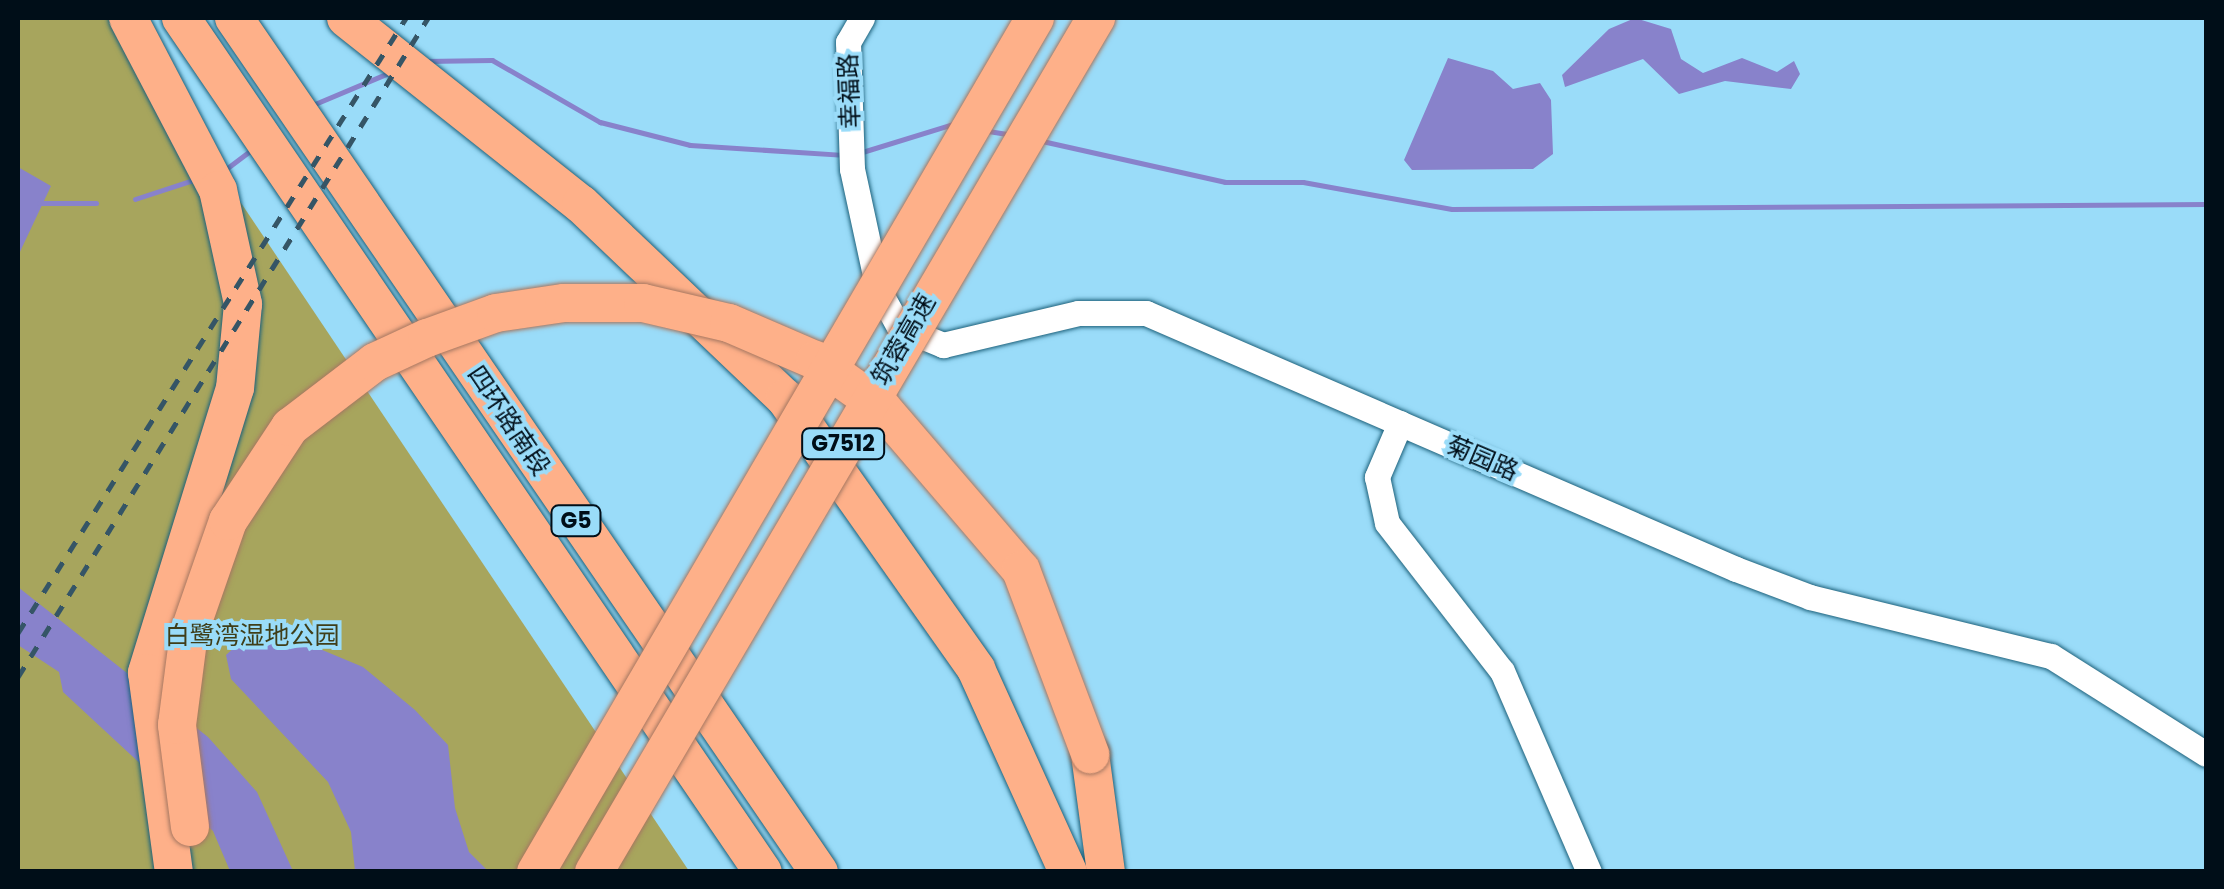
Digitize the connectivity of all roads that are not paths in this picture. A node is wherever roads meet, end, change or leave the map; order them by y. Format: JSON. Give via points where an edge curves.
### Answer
{"nodes":[{"id":1,"x":128,"y":18,"type":"edge"},
{"id":2,"x":181,"y":18,"type":"edge"},
{"id":3,"x":234,"y":18,"type":"edge"},
{"id":4,"x":862,"y":18,"type":"edge"},
{"id":5,"x":1035,"y":18,"type":"edge"},
{"id":6,"x":1096,"y":18,"type":"edge"},
{"id":7,"x":350,"y":21,"type":"edge"},
{"id":8,"x":852,"y":156,"type":"joint"},
{"id":9,"x":1400,"y":423,"type":"junction"},
{"id":10,"x":2206,"y":754,"type":"edge"},
{"id":11,"x":174,"y":872,"type":"edge"},
{"id":12,"x":197,"y":872,"type":"edge"},
{"id":13,"x":536,"y":872,"type":"edge"},
{"id":14,"x":594,"y":872,"type":"edge"},
{"id":15,"x":762,"y":872,"type":"edge"},
{"id":16,"x":819,"y":872,"type":"edge"},
{"id":17,"x":1068,"y":872,"type":"edge"},
{"id":18,"x":1106,"y":872,"type":"edge"},
{"id":19,"x":1590,"y":872,"type":"edge"}],
"edges":[{"from":1,"to":11,"type":"highway","via":[[218,190],[243,304],[235,388],[147,673]]},
{"from":2,"to":15,"type":"highway","name":"四环路南段","number":"G5"},
{"from":3,"to":16,"type":"highway","name":"四环路南段","number":"G5"},
{"from":4,"to":8,"type":"street","name":"幸福路","via":[[848,42]]},
{"from":5,"to":13,"type":"highway","number":"G7512","bridge":true},
{"from":6,"to":14,"type":"highway","name":"筑蓉高速","number":"G7512","bridge":true},
{"from":7,"to":17,"type":"highway","via":[[682,294],[785,398],[976,669]]},
{"from":8,"to":9,"type":"street","name":"菊园路","via":[[878,289],[890,318],[915,335],[943,346],[1078,313],[1146,313]]},
{"from":9,"to":10,"type":"street","name":"菊园路","via":[[1810,596],[2051,656]]},
{"from":9,"to":19,"type":"street","via":[[1376,477],[1386,523],[1502,670]]},
{"from":12,"to":18,"type":"highway","bridge":true,"via":[[177,725],[189,633],[228,521],[290,427],[375,362],[496,313],[642,303],[729,323],[815,360],[882,408],[986,519],[1057,646],[1090,754]]}]}
